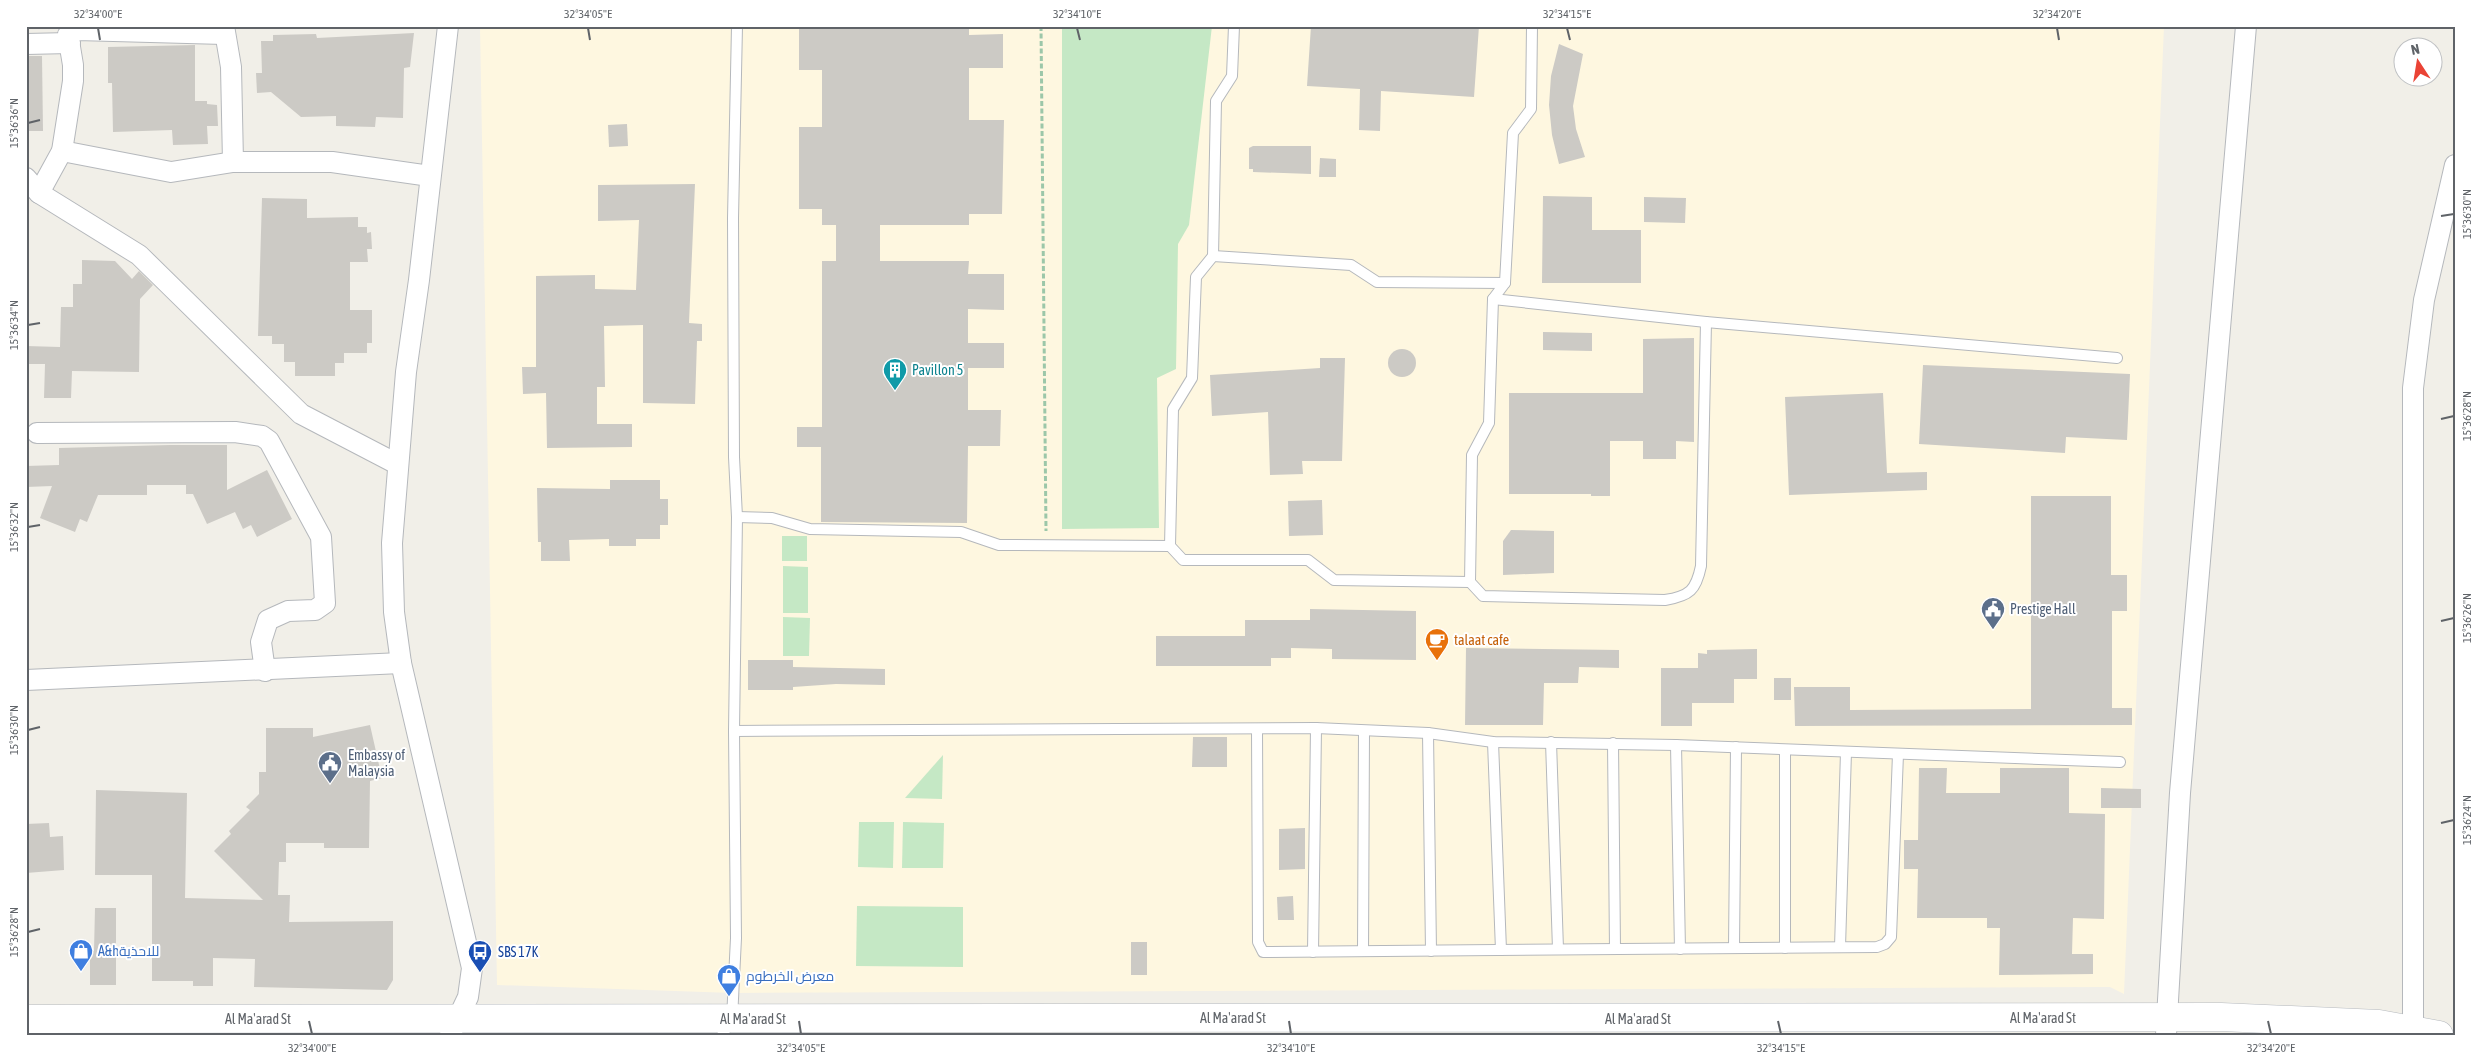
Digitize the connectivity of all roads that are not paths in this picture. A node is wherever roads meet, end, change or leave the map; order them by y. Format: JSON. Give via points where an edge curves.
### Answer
{"nodes":[{"id":1,"x":448,"y":26,"type":"edge"},
{"id":2,"x":737,"y":26,"type":"edge"},
{"id":3,"x":1234,"y":26,"type":"edge"},
{"id":4,"x":1532,"y":26,"type":"edge"},
{"id":5,"x":2246,"y":26,"type":"edge"},
{"id":6,"x":224,"y":30,"type":"edge"},
{"id":7,"x":70,"y":43,"type":"junction"},
{"id":8,"x":26,"y":44,"type":"edge"},
{"id":9,"x":62,"y":151,"type":"junction"},
{"id":10,"x":233,"y":162,"type":"junction"},
{"id":11,"x":2455,"y":165,"type":"edge"},
{"id":12,"x":430,"y":176,"type":"junction"},
{"id":13,"x":32,"y":185,"type":"edge"},
{"id":14,"x":1213,"y":256,"type":"junction"},
{"id":15,"x":1505,"y":283,"type":"junction"},
{"id":16,"x":1493,"y":299,"type":"junction"},
{"id":17,"x":1706,"y":322,"type":"junction"},
{"id":18,"x":2117,"y":358,"type":"dead end"},
{"id":19,"x":37,"y":433,"type":"dead end"},
{"id":20,"x":397,"y":464,"type":"junction"},
{"id":21,"x":737,"y":517,"type":"junction"},
{"id":22,"x":1170,"y":546,"type":"junction"},
{"id":23,"x":1470,"y":582,"type":"junction"},
{"id":24,"x":401,"y":663,"type":"junction"},
{"id":25,"x":265,"y":671,"type":"junction"},
{"id":26,"x":26,"y":680,"type":"edge"},
{"id":27,"x":1316,"y":728,"type":"junction"},
{"id":28,"x":1257,"y":729,"type":"junction"},
{"id":29,"x":734,"y":731,"type":"junction"},
{"id":30,"x":1364,"y":731,"type":"junction"},
{"id":31,"x":1428,"y":733,"type":"junction"},
{"id":32,"x":1493,"y":742,"type":"junction"},
{"id":33,"x":1551,"y":742,"type":"junction"},
{"id":34,"x":1613,"y":744,"type":"junction"},
{"id":35,"x":1676,"y":745,"type":"junction"},
{"id":36,"x":1736,"y":747,"type":"junction"},
{"id":37,"x":1785,"y":750,"type":"junction"},
{"id":38,"x":1846,"y":752,"type":"junction"},
{"id":39,"x":1898,"y":754,"type":"junction"},
{"id":40,"x":2120,"y":762,"type":"dead end"},
{"id":41,"x":1840,"y":947,"type":"junction"},
{"id":42,"x":1734,"y":948,"type":"junction"},
{"id":43,"x":1785,"y":948,"type":"junction"},
{"id":44,"x":1558,"y":949,"type":"junction"},
{"id":45,"x":1615,"y":949,"type":"junction"},
{"id":46,"x":1680,"y":949,"type":"junction"},
{"id":47,"x":1501,"y":950,"type":"junction"},
{"id":48,"x":1363,"y":951,"type":"junction"},
{"id":49,"x":1431,"y":951,"type":"junction"},
{"id":50,"x":1313,"y":952,"type":"junction"},
{"id":51,"x":26,"y":1019,"type":"edge"},
{"id":52,"x":2276,"y":1026,"type":"edge"},
{"id":53,"x":56,"y":1027,"type":"edge"},
{"id":54,"x":455,"y":1027,"type":"edge"},
{"id":55,"x":727,"y":1027,"type":"edge"},
{"id":56,"x":825,"y":1027,"type":"edge"},
{"id":57,"x":1256,"y":1027,"type":"edge"},
{"id":58,"x":2166,"y":1027,"type":"edge"},
{"id":59,"x":2379,"y":1030,"type":"edge"},
{"id":60,"x":2426,"y":1033,"type":"edge"}],
"edges":[{"from":1,"to":12,"type":"street"},
{"from":2,"to":21,"type":"lane","via":[[733,238]]},
{"from":3,"to":14,"type":"lane","via":[[1232,76],[1216,101]]},
{"from":4,"to":15,"type":"lane","via":[[1531,109],[1514,132]]},
{"from":5,"to":58,"type":"street","via":[[2180,793]]},
{"from":6,"to":7,"type":"street","via":[[77,30],[68,35]]},
{"from":6,"to":10,"type":"street","via":[[232,67]]},
{"from":7,"to":8,"type":"street"},
{"from":7,"to":9,"type":"street","via":[[73,82]]},
{"from":9,"to":10,"type":"street","via":[[171,172]]},
{"from":9,"to":13,"type":"street"},
{"from":10,"to":12,"type":"street","via":[[332,162]]},
{"from":11,"to":60,"type":"street","via":[[2424,300],[2413,388]]},
{"from":12,"to":20,"type":"street"},
{"from":13,"to":20,"type":"street","via":[[139,255],[301,414]]},
{"from":14,"to":15,"type":"lane","via":[[1351,264],[1377,282]]},
{"from":14,"to":22,"type":"lane","via":[[1196,277],[1192,378],[1173,409]]},
{"from":15,"to":16,"type":"lane"},
{"from":16,"to":17,"type":"lane"},
{"from":16,"to":23,"type":"lane","via":[[1489,423],[1472,455]]},
{"from":17,"to":18,"type":"lane"},
{"from":17,"to":23,"type":"lane","via":[[1702,566],[1698,582],[1689,593],[1665,600],[1483,596]]},
{"from":19,"to":25,"type":"street","via":[[235,432],[262,436],[270,441],[321,537],[325,603],[315,610],[288,611],[268,620],[261,642]]},
{"from":20,"to":24,"type":"street","via":[[392,543],[394,612]]},
{"from":21,"to":22,"type":"lane","via":[[772,518],[810,529],[961,532],[998,545]]},
{"from":21,"to":29,"type":"lane"},
{"from":22,"to":23,"type":"lane","via":[[1183,560],[1308,560],[1334,580]]},
{"from":24,"to":25,"type":"street"},
{"from":24,"to":54,"type":"street","via":[[471,955],[472,980]]},
{"from":25,"to":26,"type":"street"},
{"from":27,"to":28,"type":"lane"},
{"from":27,"to":30,"type":"lane"},
{"from":27,"to":50,"type":"lane"},
{"from":28,"to":29,"type":"lane"},
{"from":28,"to":50,"type":"lane","via":[[1258,942],[1263,952]]},
{"from":29,"to":55,"type":"lane","via":[[736,938]]},
{"from":30,"to":31,"type":"lane"},
{"from":30,"to":48,"type":"lane"},
{"from":31,"to":32,"type":"lane"},
{"from":31,"to":49,"type":"lane"},
{"from":32,"to":33,"type":"lane"},
{"from":32,"to":47,"type":"lane"},
{"from":33,"to":34,"type":"lane"},
{"from":33,"to":44,"type":"lane"},
{"from":34,"to":35,"type":"lane"},
{"from":34,"to":45,"type":"lane"},
{"from":35,"to":36,"type":"lane"},
{"from":35,"to":46,"type":"lane"},
{"from":36,"to":37,"type":"lane"},
{"from":36,"to":42,"type":"lane"},
{"from":37,"to":38,"type":"lane"},
{"from":37,"to":43,"type":"lane"},
{"from":38,"to":39,"type":"lane"},
{"from":38,"to":41,"type":"lane"},
{"from":39,"to":40,"type":"lane"},
{"from":39,"to":41,"type":"lane","via":[[1891,937],[1877,947]]},
{"from":41,"to":43,"type":"lane"},
{"from":42,"to":43,"type":"lane"},
{"from":42,"to":46,"type":"lane"},
{"from":44,"to":45,"type":"lane"},
{"from":44,"to":47,"type":"lane"},
{"from":45,"to":46,"type":"lane"},
{"from":47,"to":49,"type":"lane"},
{"from":48,"to":49,"type":"lane"},
{"from":48,"to":50,"type":"lane"},
{"from":51,"to":53,"type":"main road","name":"Al Ma'arad St"},
{"from":52,"to":58,"type":"main road","name":"Al Ma'arad St"},
{"from":52,"to":59,"type":"main road","name":"Al Ma'arad St"},
{"from":53,"to":54,"type":"main road","name":"Al Ma'arad St"},
{"from":54,"to":55,"type":"main road","name":"Al Ma'arad St"},
{"from":55,"to":56,"type":"main road","name":"Al Ma'arad St"},
{"from":56,"to":57,"type":"main road","name":"Al Ma'arad St"},
{"from":57,"to":58,"type":"main road","name":"Al Ma'arad St"},
{"from":59,"to":60,"type":"main road","name":"Al Ma'arad St"}]}
